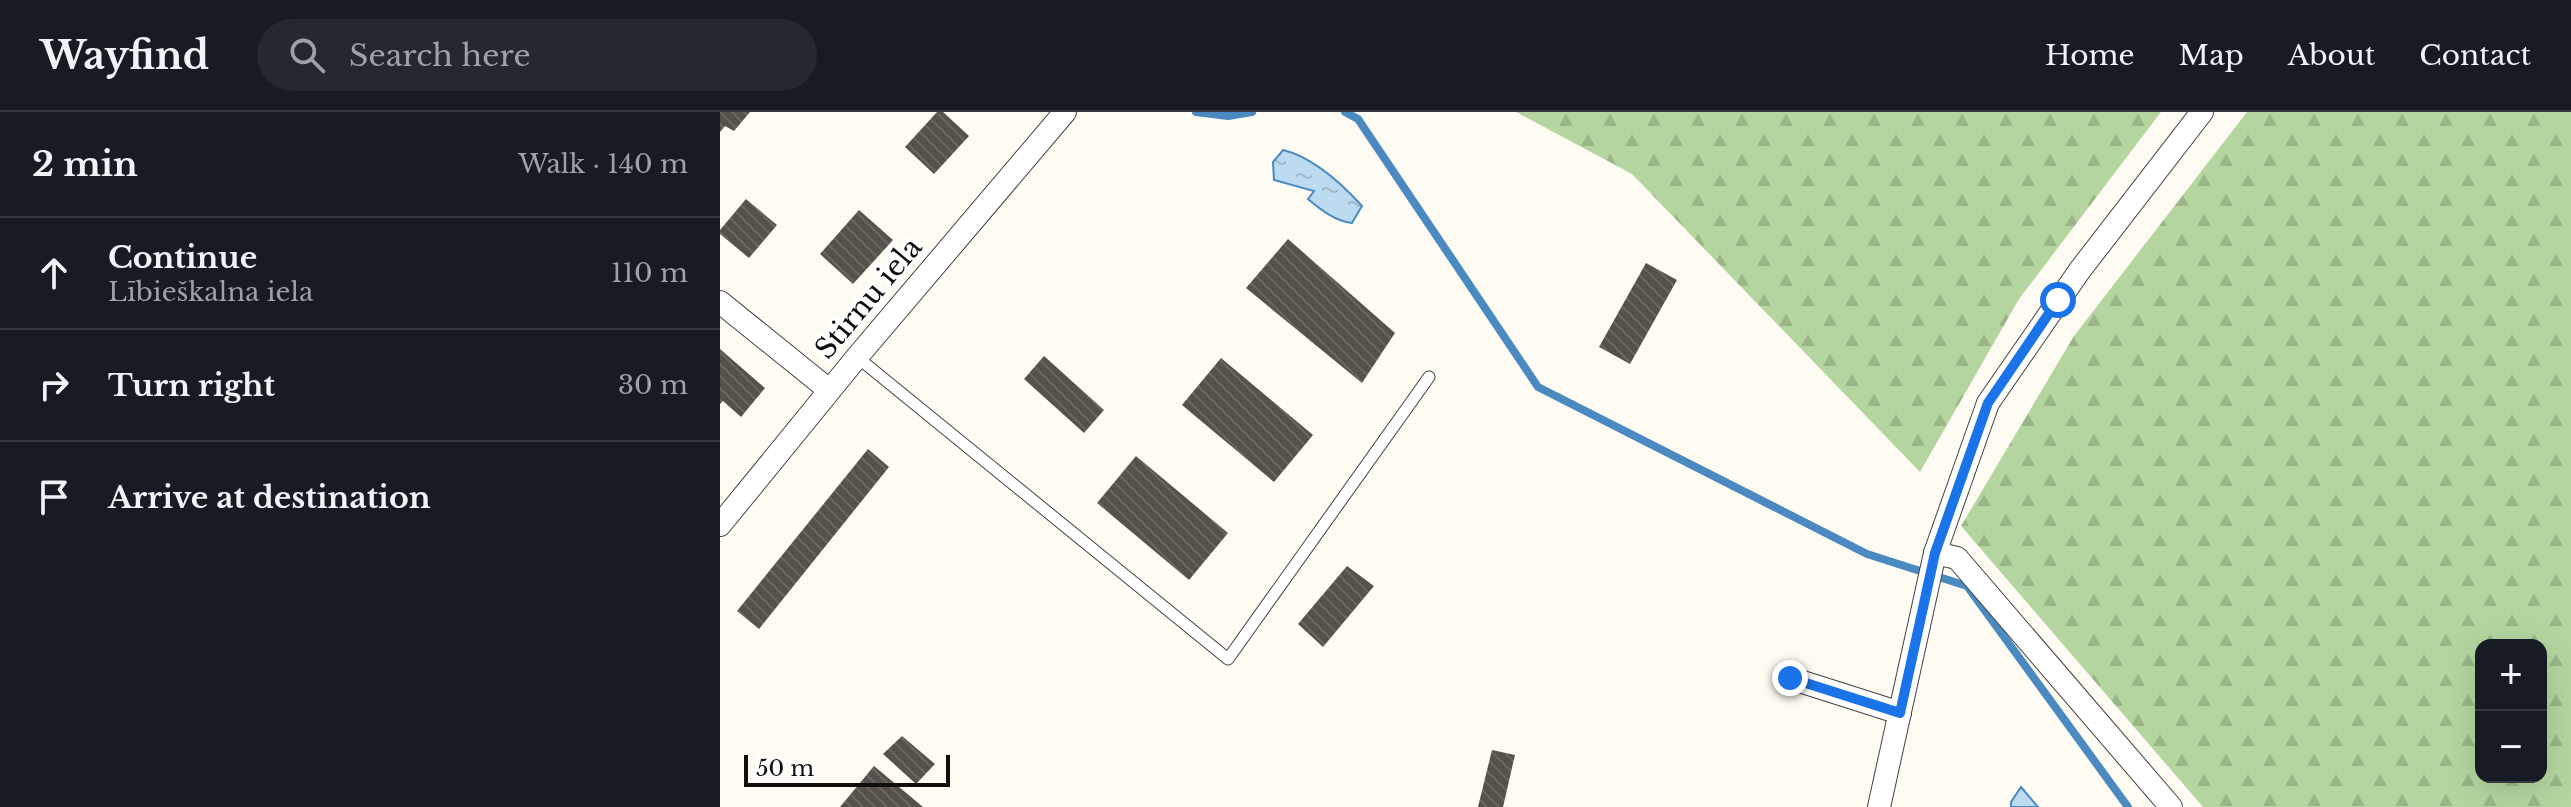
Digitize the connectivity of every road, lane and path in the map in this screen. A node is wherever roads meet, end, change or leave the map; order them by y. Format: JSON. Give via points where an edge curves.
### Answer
{"nodes":[{"id":1,"x":2202,"y":112,"type":"edge"},
{"id":2,"x":1064,"y":113,"type":"edge"},
{"id":3,"x":720,"y":302,"type":"edge"},
{"id":4,"x":857,"y":357,"type":"junction"},
{"id":5,"x":1429,"y":377,"type":"dead end"},
{"id":6,"x":829,"y":390,"type":"junction"},
{"id":7,"x":720,"y":525,"type":"edge"},
{"id":8,"x":1935,"y":553,"type":"junction"},
{"id":9,"x":1790,"y":678,"type":"dead end"},
{"id":10,"x":1900,"y":713,"type":"junction"},
{"id":11,"x":1879,"y":807,"type":"edge"},
{"id":12,"x":2171,"y":807,"type":"edge"}],
"edges":[{"from":1,"to":8,"type":"street","via":[[2080,270],[1988,403]]},
{"from":2,"to":4,"type":"street","name":"Stirnu iela"},
{"from":3,"to":6,"type":"street"},
{"from":4,"to":5,"type":"lane","via":[[1228,659]]},
{"from":4,"to":6,"type":"street","name":"Stirnu iela"},
{"from":6,"to":7,"type":"street","name":"Stirnu iela"},
{"from":8,"to":10,"type":"street"},
{"from":8,"to":12,"type":"street","via":[[1957,558]]},
{"from":9,"to":10,"type":"street"},
{"from":10,"to":11,"type":"street"}]}
